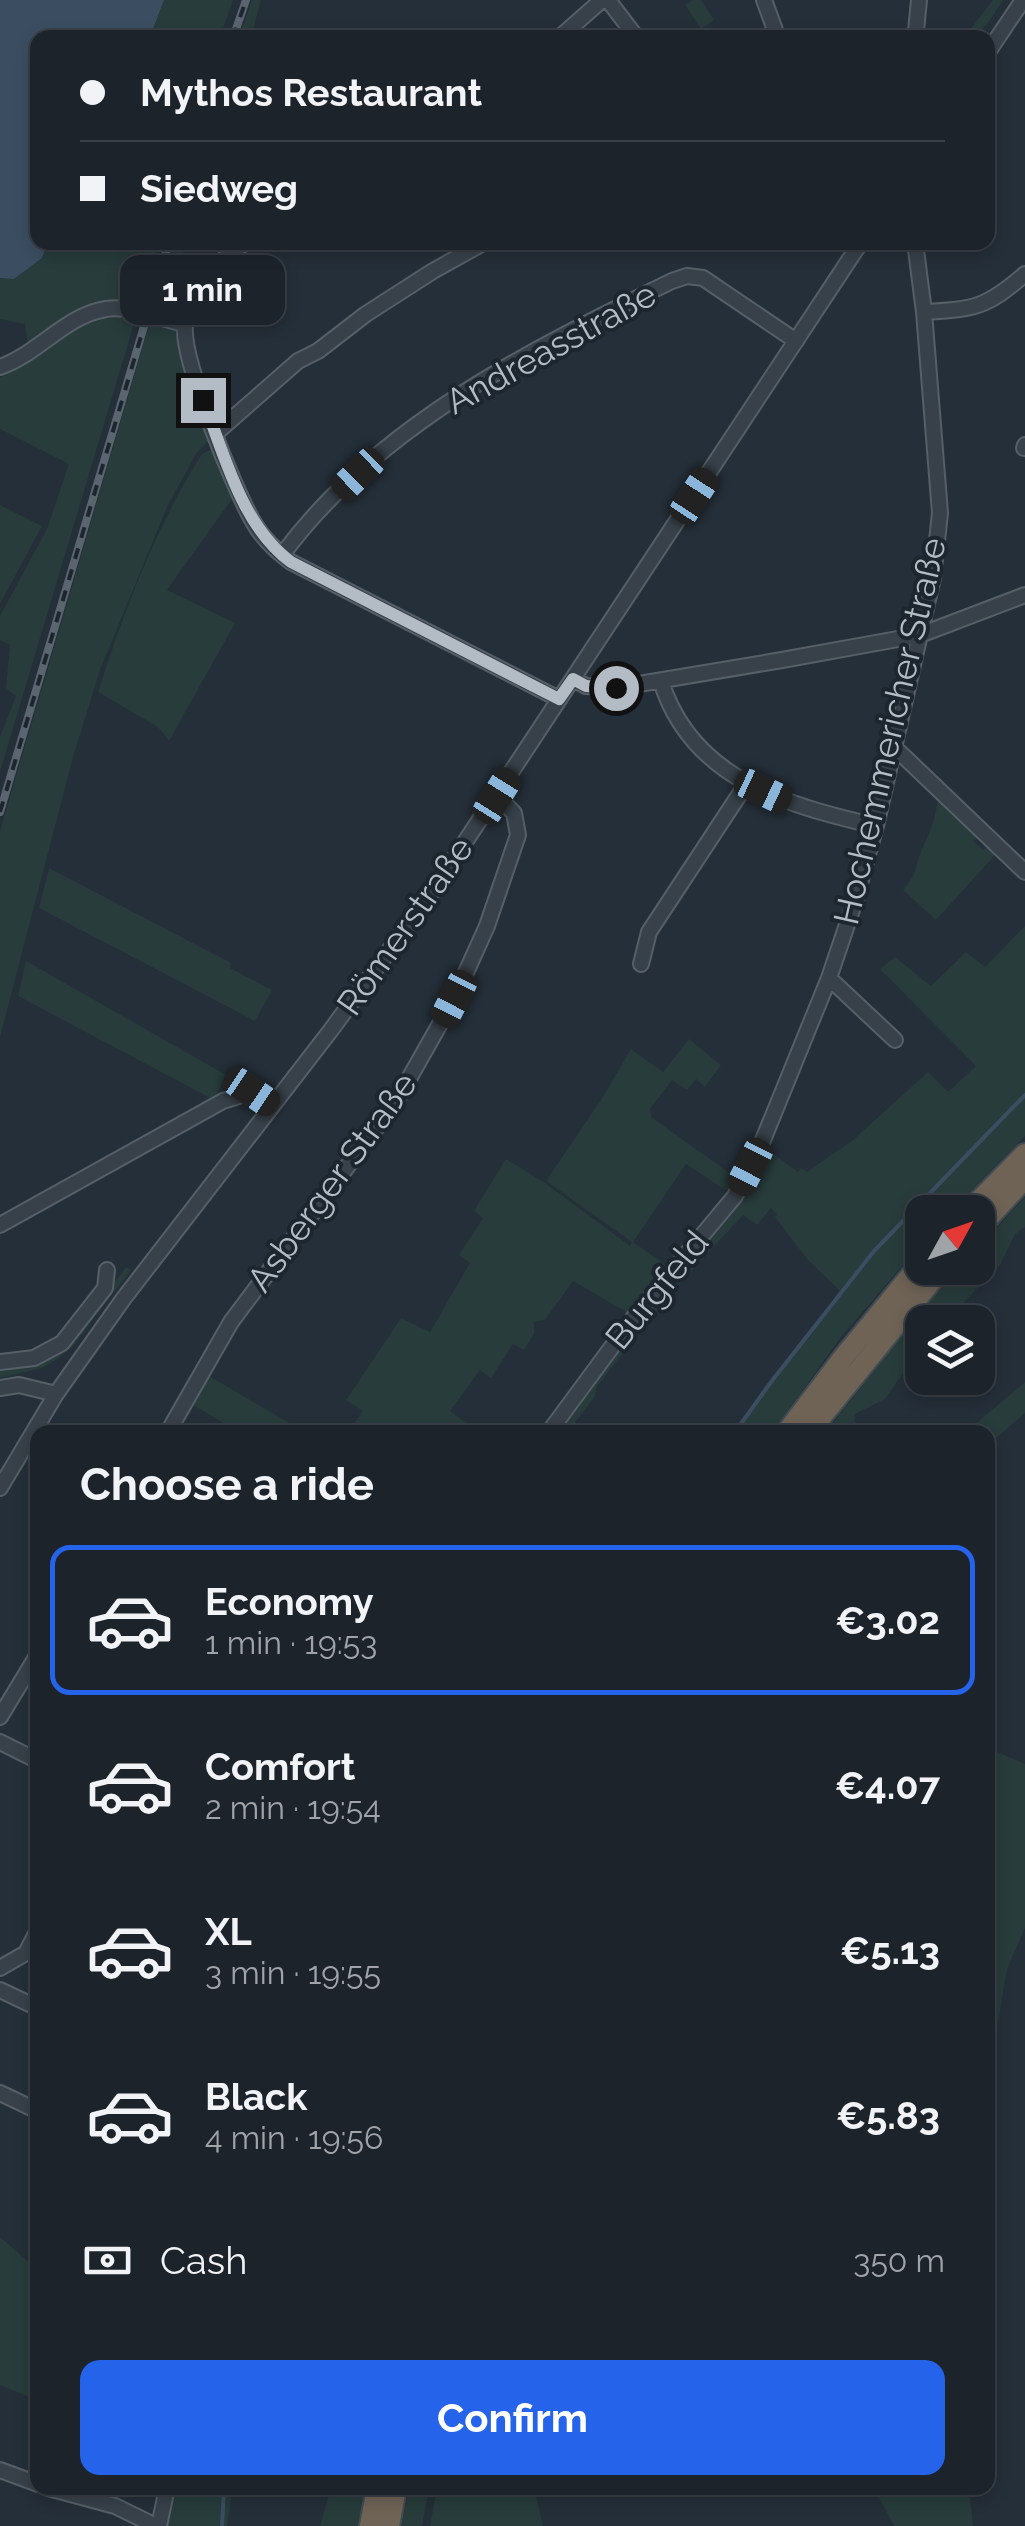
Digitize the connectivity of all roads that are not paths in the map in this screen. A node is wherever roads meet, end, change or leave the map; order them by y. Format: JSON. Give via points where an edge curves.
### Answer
{"nodes":[{"id":1,"x":605,"y":0,"type":"edge"},
{"id":2,"x":764,"y":0,"type":"edge"},
{"id":3,"x":919,"y":0,"type":"edge"},
{"id":4,"x":1022,"y":0,"type":"edge"},
{"id":5,"x":568,"y":30,"type":"edge"},
{"id":6,"x":631,"y":30,"type":"edge"},
{"id":7,"x":775,"y":30,"type":"edge"},
{"id":8,"x":913,"y":30,"type":"edge"},
{"id":9,"x":995,"y":41,"type":"edge"},
{"id":10,"x":235,"y":250,"type":"edge"},
{"id":11,"x":470,"y":250,"type":"edge"},
{"id":12,"x":856,"y":250,"type":"edge"},
{"id":13,"x":916,"y":250,"type":"edge"},
{"id":14,"x":1025,"y":274,"type":"edge"},
{"id":15,"x":924,"y":312,"type":"junction"},
{"id":16,"x":184,"y":324,"type":"junction"},
{"id":17,"x":796,"y":341,"type":"junction"},
{"id":18,"x":0,"y":366,"type":"edge"},
{"id":19,"x":216,"y":433,"type":"junction"},
{"id":20,"x":282,"y":555,"type":"junction"},
{"id":21,"x":1025,"y":595,"type":"edge"},
{"id":22,"x":920,"y":634,"type":"junction"},
{"id":23,"x":573,"y":679,"type":"junction"},
{"id":24,"x":660,"y":680,"type":"junction"},
{"id":25,"x":559,"y":699,"type":"junction"},
{"id":26,"x":894,"y":747,"type":"junction"},
{"id":27,"x":748,"y":783,"type":"junction"},
{"id":28,"x":497,"y":796,"type":"junction"},
{"id":29,"x":876,"y":826,"type":"junction"},
{"id":30,"x":1025,"y":872,"type":"edge"},
{"id":31,"x":641,"y":964,"type":"dead end"},
{"id":32,"x":829,"y":978,"type":"junction"},
{"id":33,"x":896,"y":1040,"type":"dead end"},
{"id":34,"x":272,"y":1106,"type":"junction"},
{"id":35,"x":761,"y":1145,"type":"joint"},
{"id":36,"x":1025,"y":1154,"type":"edge"},
{"id":37,"x":1025,"y":1178,"type":"edge"},
{"id":38,"x":985,"y":1195,"type":"edge"},
{"id":39,"x":995,"y":1211,"type":"edge"},
{"id":40,"x":0,"y":1225,"type":"edge"},
{"id":41,"x":107,"y":1270,"type":"dead end"},
{"id":42,"x":905,"y":1283,"type":"edge"},
{"id":43,"x":928,"y":1285,"type":"edge"},
{"id":44,"x":0,"y":1362,"type":"edge"},
{"id":45,"x":0,"y":1388,"type":"edge"},
{"id":46,"x":56,"y":1394,"type":"junction"},
{"id":47,"x":38,"y":1425,"type":"edge"},
{"id":48,"x":172,"y":1425,"type":"edge"},
{"id":49,"x":554,"y":1425,"type":"edge"},
{"id":50,"x":791,"y":1425,"type":"edge"},
{"id":51,"x":814,"y":1425,"type":"edge"},
{"id":52,"x":30,"y":1438,"type":"edge"},
{"id":53,"x":0,"y":1488,"type":"edge"},
{"id":54,"x":30,"y":1667,"type":"edge"},
{"id":55,"x":0,"y":1717,"type":"edge"},
{"id":56,"x":0,"y":1742,"type":"edge"},
{"id":57,"x":30,"y":1756,"type":"edge"},
{"id":58,"x":30,"y":1945,"type":"edge"},
{"id":59,"x":0,"y":1968,"type":"edge"},
{"id":60,"x":0,"y":1990,"type":"edge"},
{"id":61,"x":30,"y":2004,"type":"edge"},
{"id":62,"x":0,"y":2093,"type":"edge"},
{"id":63,"x":30,"y":2106,"type":"edge"},
{"id":64,"x":0,"y":2470,"type":"edge"},
{"id":65,"x":30,"y":2481,"type":"edge"},
{"id":66,"x":74,"y":2495,"type":"edge"},
{"id":67,"x":165,"y":2495,"type":"edge"},
{"id":68,"x":376,"y":2495,"type":"edge"},
{"id":69,"x":395,"y":2495,"type":"edge"},
{"id":70,"x":158,"y":2526,"type":"edge"},
{"id":71,"x":370,"y":2526,"type":"edge"},
{"id":72,"x":389,"y":2526,"type":"edge"}],
"edges":[{"from":1,"to":5,"type":"street"},
{"from":1,"to":6,"type":"street"},
{"from":2,"to":7,"type":"street"},
{"from":3,"to":8,"type":"street"},
{"from":4,"to":9,"type":"street"},
{"from":10,"to":16,"type":"street","via":[[215,268]]},
{"from":11,"to":19,"type":"street","via":[[298,361]]},
{"from":12,"to":17,"type":"street","name":"Römerstraße"},
{"from":13,"to":15,"type":"street","name":"Hochemmericher Straße"},
{"from":14,"to":15,"type":"street","via":[[977,308]]},
{"from":15,"to":22,"type":"street","name":"Hochemmericher Straße","via":[[940,513]]},
{"from":16,"to":18,"type":"street","via":[[107,309]]},
{"from":16,"to":19,"type":"street","via":[[187,358]]},
{"from":17,"to":20,"type":"street","name":"Andreasstraße","via":[[703,278],[672,281],[533,350],[444,406],[358,474]]},
{"from":17,"to":23,"type":"street","name":"Römerstraße"},
{"from":19,"to":20,"type":"street","via":[[252,520]]},
{"from":20,"to":25,"type":"street"},
{"from":21,"to":22,"type":"street"},
{"from":22,"to":24,"type":"street"},
{"from":22,"to":26,"type":"street","name":"Hochemmericher Straße"},
{"from":23,"to":24,"type":"street","via":[[604,688]]},
{"from":23,"to":25,"type":"street","name":"Römerstraße"},
{"from":24,"to":27,"type":"street","via":[[690,738]]},
{"from":25,"to":28,"type":"street","name":"Römerstraße"},
{"from":26,"to":29,"type":"street","name":"Hochemmericher Straße"},
{"from":26,"to":30,"type":"street"},
{"from":27,"to":29,"type":"street","via":[[806,808]]},
{"from":27,"to":31,"type":"street","via":[[650,932]]},
{"from":28,"to":34,"type":"street","name":"Römerstraße"},
{"from":28,"to":48,"type":"street","name":"Asberger Straße","via":[[514,812],[518,827],[487,926],[454,999],[383,1119],[246,1299]]},
{"from":29,"to":32,"type":"street","name":"Hochemmericher Straße"},
{"from":32,"to":33,"type":"street"},
{"from":32,"to":35,"type":"street","name":"Hochemmericher Straße"},
{"from":34,"to":40,"type":"street","via":[[252,1092],[223,1101]]},
{"from":34,"to":46,"type":"street","name":"Römerstraße"},
{"from":35,"to":49,"type":"street","name":"Burgfeld","via":[[735,1196]]},
{"from":36,"to":38,"type":"highway"},
{"from":37,"to":39,"type":"highway"},
{"from":41,"to":44,"type":"street","via":[[105,1288],[62,1342],[34,1358]]},
{"from":42,"to":50,"type":"highway"},
{"from":43,"to":51,"type":"highway"},
{"from":45,"to":46,"type":"street","via":[[19,1385]]},
{"from":46,"to":47,"type":"street","name":"Römerstraße"},
{"from":52,"to":53,"type":"street","name":"Römerstraße"},
{"from":54,"to":55,"type":"street"},
{"from":56,"to":57,"type":"street"},
{"from":58,"to":59,"type":"street"},
{"from":60,"to":61,"type":"street"},
{"from":62,"to":63,"type":"street"},
{"from":64,"to":65,"type":"street"},
{"from":66,"to":70,"type":"street"},
{"from":67,"to":70,"type":"street"},
{"from":68,"to":71,"type":"highway"},
{"from":69,"to":72,"type":"highway"}]}
